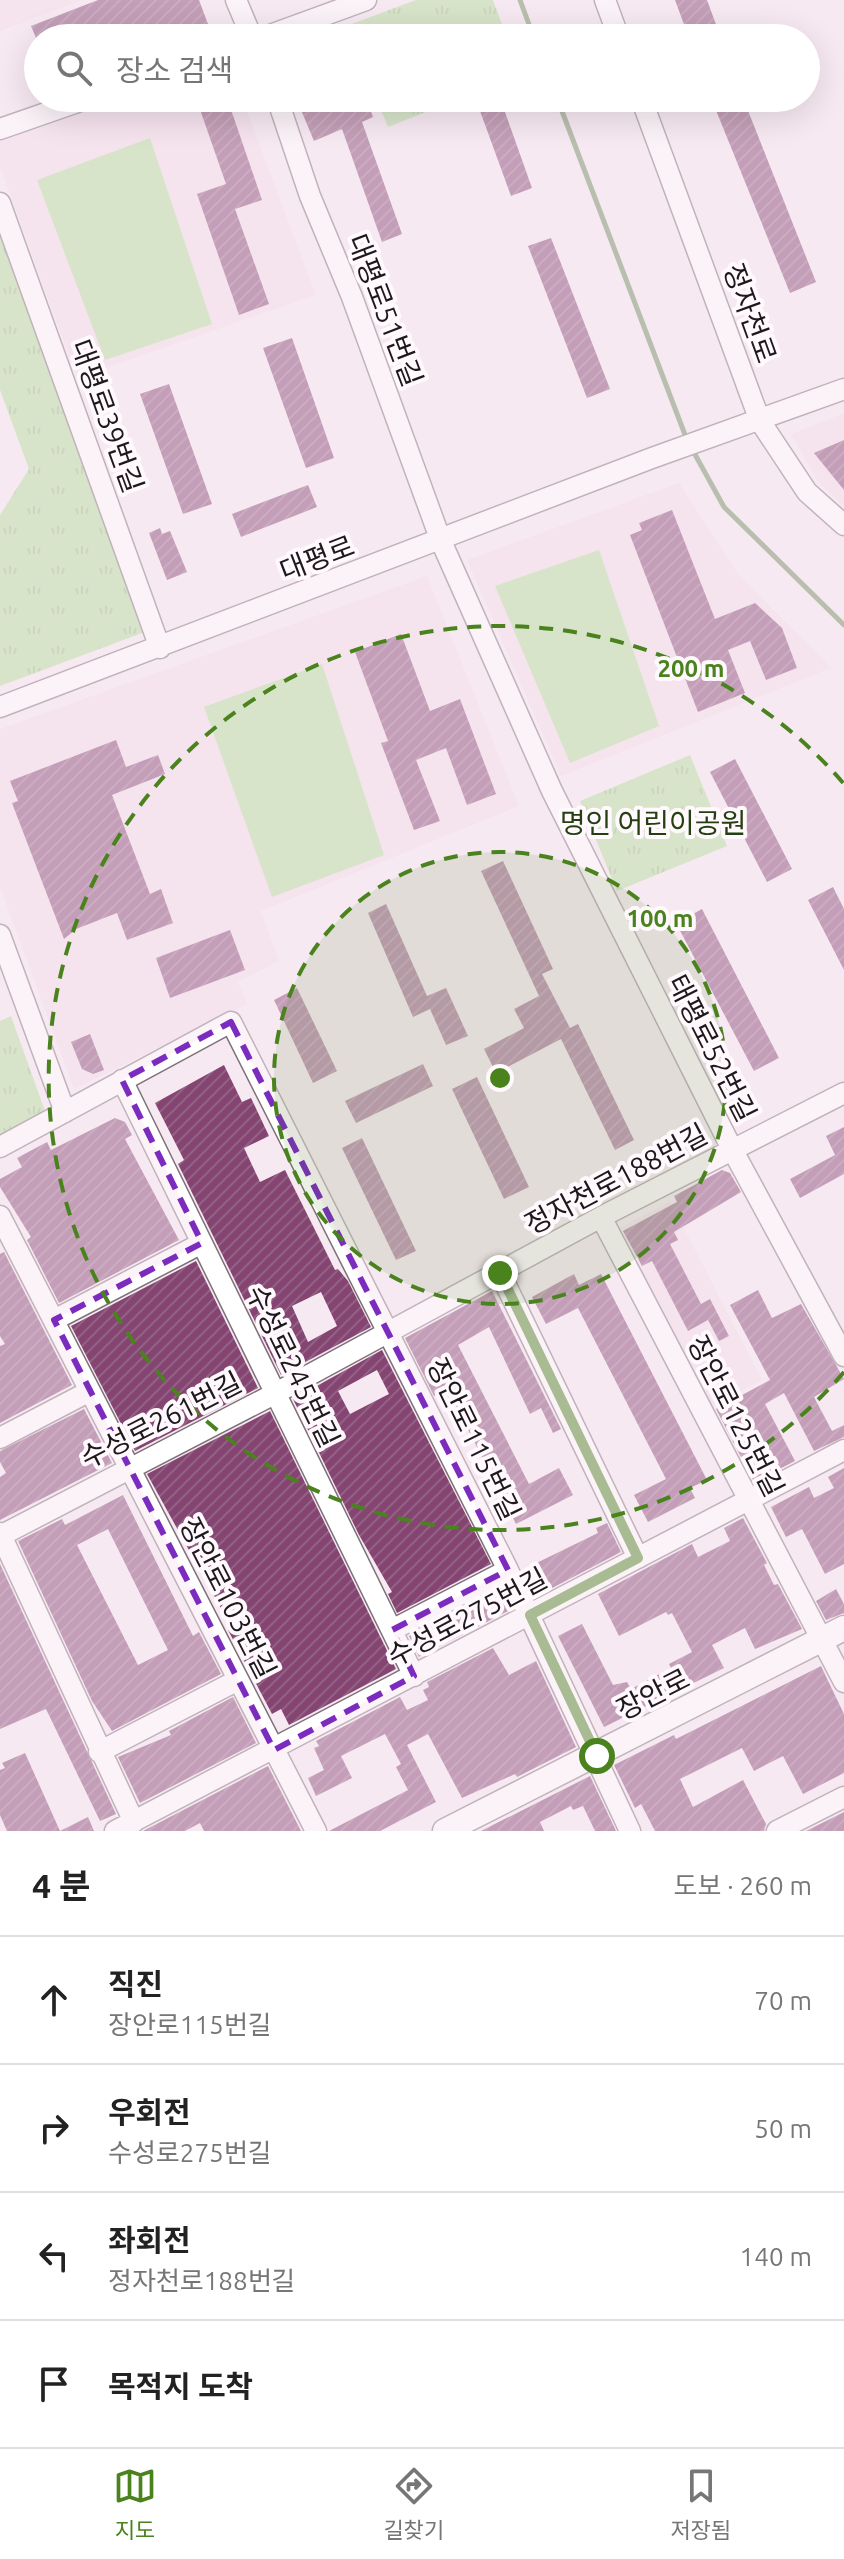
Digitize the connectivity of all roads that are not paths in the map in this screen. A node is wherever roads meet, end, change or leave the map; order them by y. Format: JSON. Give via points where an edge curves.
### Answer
{"nodes":[{"id":1,"x":236,"y":0,"type":"edge"},
{"id":2,"x":366,"y":0,"type":"edge"},
{"id":3,"x":605,"y":0,"type":"edge"},
{"id":4,"x":246,"y":24,"type":"edge"},
{"id":5,"x":300,"y":24,"type":"edge"},
{"id":6,"x":614,"y":24,"type":"edge"},
{"id":7,"x":49,"y":112,"type":"edge"},
{"id":8,"x":282,"y":112,"type":"edge"},
{"id":9,"x":646,"y":112,"type":"edge"},
{"id":10,"x":0,"y":129,"type":"edge"},
{"id":11,"x":0,"y":203,"type":"edge"},
{"id":12,"x":844,"y":389,"type":"edge"},
{"id":13,"x":760,"y":421,"type":"junction"},
{"id":14,"x":844,"y":525,"type":"edge"},
{"id":15,"x":441,"y":541,"type":"junction"},
{"id":16,"x":160,"y":648,"type":"junction"},
{"id":17,"x":0,"y":707,"type":"edge"},
{"id":18,"x":0,"y":935,"type":"edge"},
{"id":19,"x":122,"y":1080,"type":"junction"},
{"id":20,"x":844,"y":1093,"type":"edge"},
{"id":21,"x":65,"y":1112,"type":"junction"},
{"id":22,"x":0,"y":1147,"type":"edge"},
{"id":23,"x":732,"y":1149,"type":"junction"},
{"id":24,"x":0,"y":1216,"type":"edge"},
{"id":25,"x":601,"y":1217,"type":"junction"},
{"id":26,"x":202,"y":1243,"type":"junction"},
{"id":27,"x":500,"y":1273,"type":"junction"},
{"id":28,"x":54,"y":1320,"type":"junction"},
{"id":29,"x":390,"y":1332,"type":"junction"},
{"id":30,"x":844,"y":1356,"type":"edge"},
{"id":31,"x":90,"y":1391,"type":"junction"},
{"id":32,"x":276,"y":1393,"type":"junction"},
{"id":33,"x":0,"y":1438,"type":"edge"},
{"id":34,"x":844,"y":1450,"type":"edge"},
{"id":35,"x":129,"y":1467,"type":"junction"},
{"id":36,"x":748,"y":1501,"type":"junction"},
{"id":37,"x":0,"y":1535,"type":"edge"},
{"id":38,"x":638,"y":1558,"type":"junction"},
{"id":39,"x":508,"y":1570,"type":"junction"},
{"id":40,"x":530,"y":1615,"type":"junction"},
{"id":41,"x":844,"y":1628,"type":"edge"},
{"id":42,"x":392,"y":1630,"type":"junction"},
{"id":43,"x":822,"y":1640,"type":"junction"},
{"id":44,"x":414,"y":1676,"type":"junction"},
{"id":45,"x":238,"y":1680,"type":"junction"},
{"id":46,"x":844,"y":1682,"type":"edge"},
{"id":47,"x":274,"y":1750,"type":"junction"},
{"id":48,"x":99,"y":1752,"type":"junction"},
{"id":49,"x":597,"y":1756,"type":"junction"},
{"id":50,"x":844,"y":1797,"type":"edge"},
{"id":51,"x":125,"y":1827,"type":"edge"},
{"id":52,"x":316,"y":1831,"type":"edge"},
{"id":53,"x":445,"y":1831,"type":"edge"},
{"id":54,"x":630,"y":1831,"type":"edge"},
{"id":55,"x":777,"y":1831,"type":"edge"}],
"edges":[{"from":1,"to":4,"type":"street"},
{"from":2,"to":5,"type":"street"},
{"from":3,"to":6,"type":"street"},
{"from":7,"to":10,"type":"street"},
{"from":8,"to":15,"type":"street","name":"대평로51번길"},
{"from":9,"to":13,"type":"street","name":"정자천로"},
{"from":11,"to":16,"type":"street","name":"대평로39번길"},
{"from":12,"to":13,"type":"street"},
{"from":13,"to":14,"type":"street","name":"정자천로","via":[[807,492]]},
{"from":13,"to":15,"type":"street","name":"대평로"},
{"from":15,"to":16,"type":"street","name":"대평로"},
{"from":15,"to":23,"type":"street","name":"태평로52번길","via":[[578,846]]},
{"from":16,"to":17,"type":"street","name":"대평로"},
{"from":18,"to":21,"type":"street"},
{"from":19,"to":21,"type":"street"},
{"from":19,"to":26,"type":"street","name":"수성로245번길"},
{"from":19,"to":29,"type":"street","via":[[231,1022]]},
{"from":20,"to":23,"type":"street","name":"정자천로188번길"},
{"from":21,"to":22,"type":"street"},
{"from":23,"to":25,"type":"street","name":"정자천로188번길"},
{"from":23,"to":30,"type":"street","name":"태평로52번길"},
{"from":24,"to":28,"type":"street","name":"장안로103번길"},
{"from":25,"to":27,"type":"street","name":"정자천로188번길"},
{"from":25,"to":36,"type":"street","name":"장안로125번길"},
{"from":26,"to":28,"type":"street"},
{"from":26,"to":32,"type":"street","name":"수성로245번길"},
{"from":27,"to":29,"type":"street","name":"정자천로188번길"},
{"from":27,"to":38,"type":"street"},
{"from":28,"to":31,"type":"street","name":"장안로103번길"},
{"from":29,"to":32,"type":"street","name":"수성로261번길"},
{"from":29,"to":39,"type":"street","name":"장안로115번길"},
{"from":31,"to":33,"type":"street"},
{"from":31,"to":35,"type":"street","name":"장안로103번길"},
{"from":32,"to":35,"type":"street","name":"수성로261번길"},
{"from":32,"to":42,"type":"street","name":"수성로245번길"},
{"from":34,"to":36,"type":"street","name":"수성로275번길"},
{"from":35,"to":37,"type":"street","name":"수성로261번길"},
{"from":35,"to":45,"type":"street","name":"장안로103번길"},
{"from":36,"to":38,"type":"street","name":"수성로275번길"},
{"from":36,"to":43,"type":"street","name":"장안로125번길"},
{"from":37,"to":48,"type":"street","name":"수성로261번길"},
{"from":38,"to":40,"type":"street","name":"수성로275번길"},
{"from":39,"to":40,"type":"street","name":"장안로115번길"},
{"from":39,"to":42,"type":"street"},
{"from":40,"to":44,"type":"street","name":"수성로275번길"},
{"from":40,"to":49,"type":"street","name":"장안로115번길"},
{"from":41,"to":43,"type":"main road","name":"장안로"},
{"from":42,"to":44,"type":"street","name":"수성로245번길"},
{"from":43,"to":46,"type":"street","name":"장안로125번길"},
{"from":43,"to":49,"type":"main road","name":"장안로"},
{"from":44,"to":47,"type":"street","name":"수성로275번길"},
{"from":45,"to":47,"type":"street","name":"장안로103번길"},
{"from":45,"to":48,"type":"street"},
{"from":47,"to":51,"type":"street","name":"수성로275번길"},
{"from":47,"to":52,"type":"street","name":"장안로103번길"},
{"from":48,"to":51,"type":"street","name":"수성로261번길"},
{"from":49,"to":53,"type":"main road","name":"장안로"},
{"from":49,"to":54,"type":"street","name":"장안로115번길"},
{"from":50,"to":55,"type":"street"}]}
